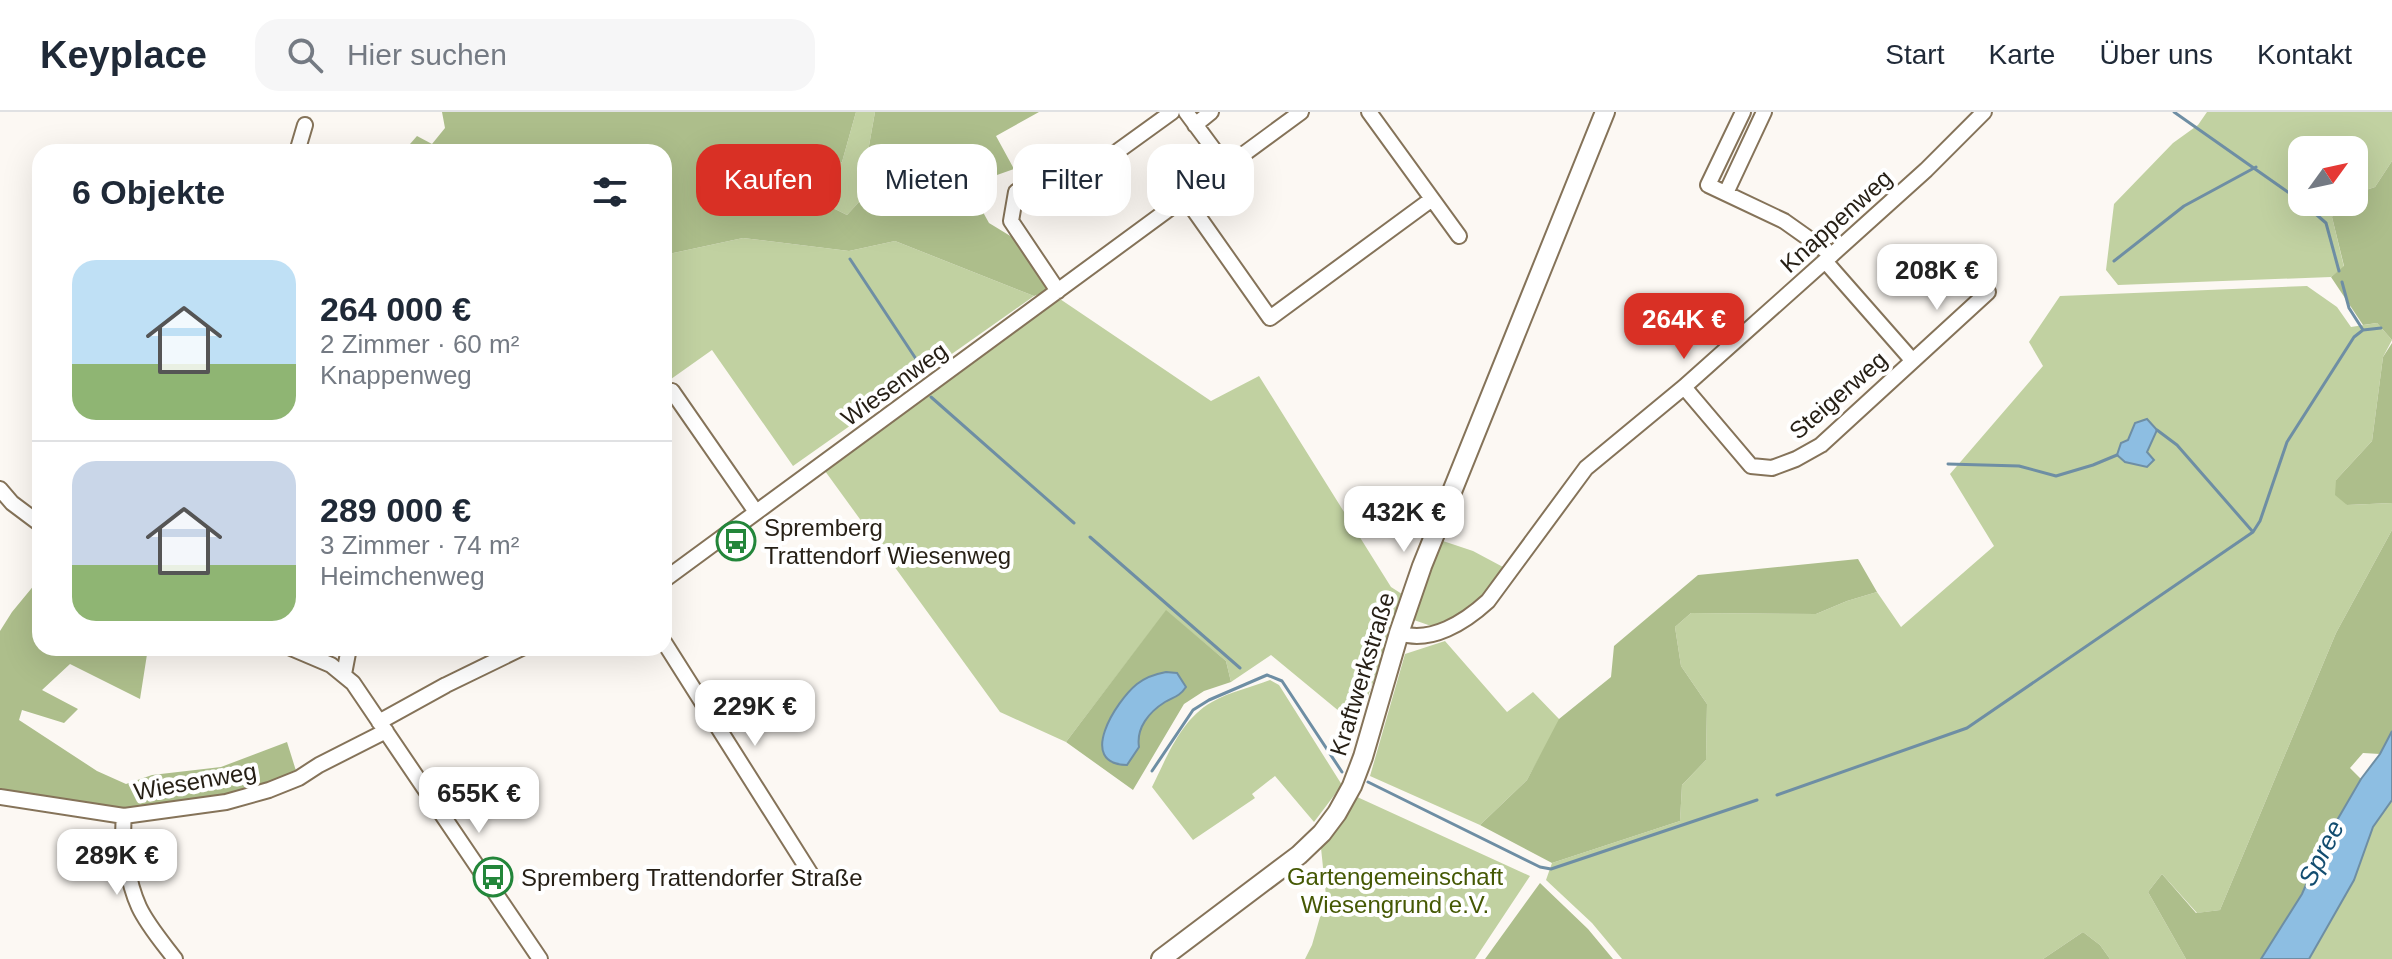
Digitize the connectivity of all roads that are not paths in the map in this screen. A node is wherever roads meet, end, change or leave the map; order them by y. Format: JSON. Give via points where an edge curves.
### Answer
{"nodes":[{"id":1,"x":1172,"y":112,"type":"edge"},
{"id":2,"x":1186,"y":112,"type":"edge"},
{"id":3,"x":1211,"y":112,"type":"edge"},
{"id":4,"x":1301,"y":112,"type":"edge"},
{"id":5,"x":1369,"y":112,"type":"edge"},
{"id":6,"x":1605,"y":112,"type":"edge"},
{"id":7,"x":1743,"y":112,"type":"edge"},
{"id":8,"x":1764,"y":112,"type":"edge"},
{"id":9,"x":1984,"y":112,"type":"edge"},
{"id":10,"x":305,"y":125,"type":"dead end"},
{"id":11,"x":1195,"y":125,"type":"junction"},
{"id":12,"x":299,"y":144,"type":"edge"},
{"id":13,"x":1209,"y":144,"type":"edge"},
{"id":14,"x":1254,"y":146,"type":"edge"},
{"id":15,"x":1723,"y":157,"type":"junction"},
{"id":16,"x":1740,"y":164,"type":"junction"},
{"id":17,"x":1726,"y":193,"type":"junction"},
{"id":18,"x":1432,"y":199,"type":"junction"},
{"id":19,"x":1157,"y":216,"type":"edge"},
{"id":20,"x":1198,"y":216,"type":"edge"},
{"id":21,"x":1459,"y":236,"type":"dead end"},
{"id":22,"x":1828,"y":258,"type":"junction"},
{"id":23,"x":1058,"y":291,"type":"junction"},
{"id":24,"x":1988,"y":292,"type":"dead end"},
{"id":25,"x":1912,"y":360,"type":"junction"},
{"id":26,"x":1684,"y":387,"type":"junction"},
{"id":27,"x":672,"y":391,"type":"dead end"},
{"id":28,"x":0,"y":489,"type":"edge"},
{"id":29,"x":756,"y":512,"type":"junction"},
{"id":30,"x":32,"y":518,"type":"edge"},
{"id":31,"x":672,"y":570,"type":"edge"},
{"id":32,"x":1399,"y":633,"type":"junction"},
{"id":33,"x":672,"y":655,"type":"edge"},
{"id":34,"x":310,"y":656,"type":"edge"},
{"id":35,"x":347,"y":656,"type":"edge"},
{"id":36,"x":506,"y":656,"type":"edge"},
{"id":37,"x":344,"y":674,"type":"junction"},
{"id":38,"x":382,"y":727,"type":"junction"},
{"id":39,"x":0,"y":797,"type":"edge"},
{"id":40,"x":124,"y":816,"type":"junction"},
{"id":41,"x":812,"y":876,"type":"dead end"},
{"id":42,"x":175,"y":959,"type":"edge"},
{"id":43,"x":540,"y":959,"type":"edge"},
{"id":44,"x":1161,"y":959,"type":"edge"}],
"edges":[{"from":1,"to":23,"type":"street","via":[[1100,164],[1049,169],[1016,192],[1011,221]]},
{"from":2,"to":11,"type":"street"},
{"from":3,"to":11,"type":"street"},
{"from":4,"to":14,"type":"street","name":"Wiesenweg"},
{"from":5,"to":18,"type":"street"},
{"from":6,"to":32,"type":"main road","name":"Kraftwerkstraße"},
{"from":7,"to":15,"type":"street"},
{"from":8,"to":16,"type":"street"},
{"from":9,"to":22,"type":"street","name":"Knappenweg"},
{"from":10,"to":12,"type":"street"},
{"from":11,"to":13,"type":"street"},
{"from":15,"to":16,"type":"street"},
{"from":15,"to":17,"type":"street","via":[[1708,185]]},
{"from":16,"to":17,"type":"street"},
{"from":17,"to":22,"type":"street","name":"Steigerweg","via":[[1784,221]]},
{"from":18,"to":20,"type":"street","via":[[1270,318]]},
{"from":18,"to":21,"type":"street"},
{"from":19,"to":23,"type":"street","name":"Wiesenweg"},
{"from":22,"to":25,"type":"street","name":"Steigerweg"},
{"from":22,"to":26,"type":"street","name":"Knappenweg"},
{"from":23,"to":29,"type":"street","name":"Wiesenweg"},
{"from":24,"to":25,"type":"street","name":"Steigerweg"},
{"from":25,"to":26,"type":"street","name":"Steigerweg","via":[[1821,445],[1772,468],[1751,466]]},
{"from":26,"to":32,"type":"street","name":"Knappenweg","via":[[1586,468],[1474,614],[1428,634]]},
{"from":27,"to":29,"type":"street"},
{"from":28,"to":30,"type":"street"},
{"from":29,"to":31,"type":"street","name":"Wiesenweg"},
{"from":32,"to":44,"type":"main road","name":"Kraftwerkstraße","via":[[1363,757],[1337,813],[1299,855]]},
{"from":33,"to":41,"type":"street"},
{"from":34,"to":37,"type":"street"},
{"from":35,"to":37,"type":"street"},
{"from":36,"to":38,"type":"street","name":"Wiesenweg","via":[[446,685]]},
{"from":37,"to":38,"type":"street"},
{"from":38,"to":40,"type":"street","name":"Wiesenweg","via":[[299,778],[269,790],[226,802]]},
{"from":38,"to":43,"type":"street"},
{"from":39,"to":40,"type":"street","name":"Wiesenweg"},
{"from":40,"to":42,"type":"street","via":[[122,833],[139,907]]}]}
